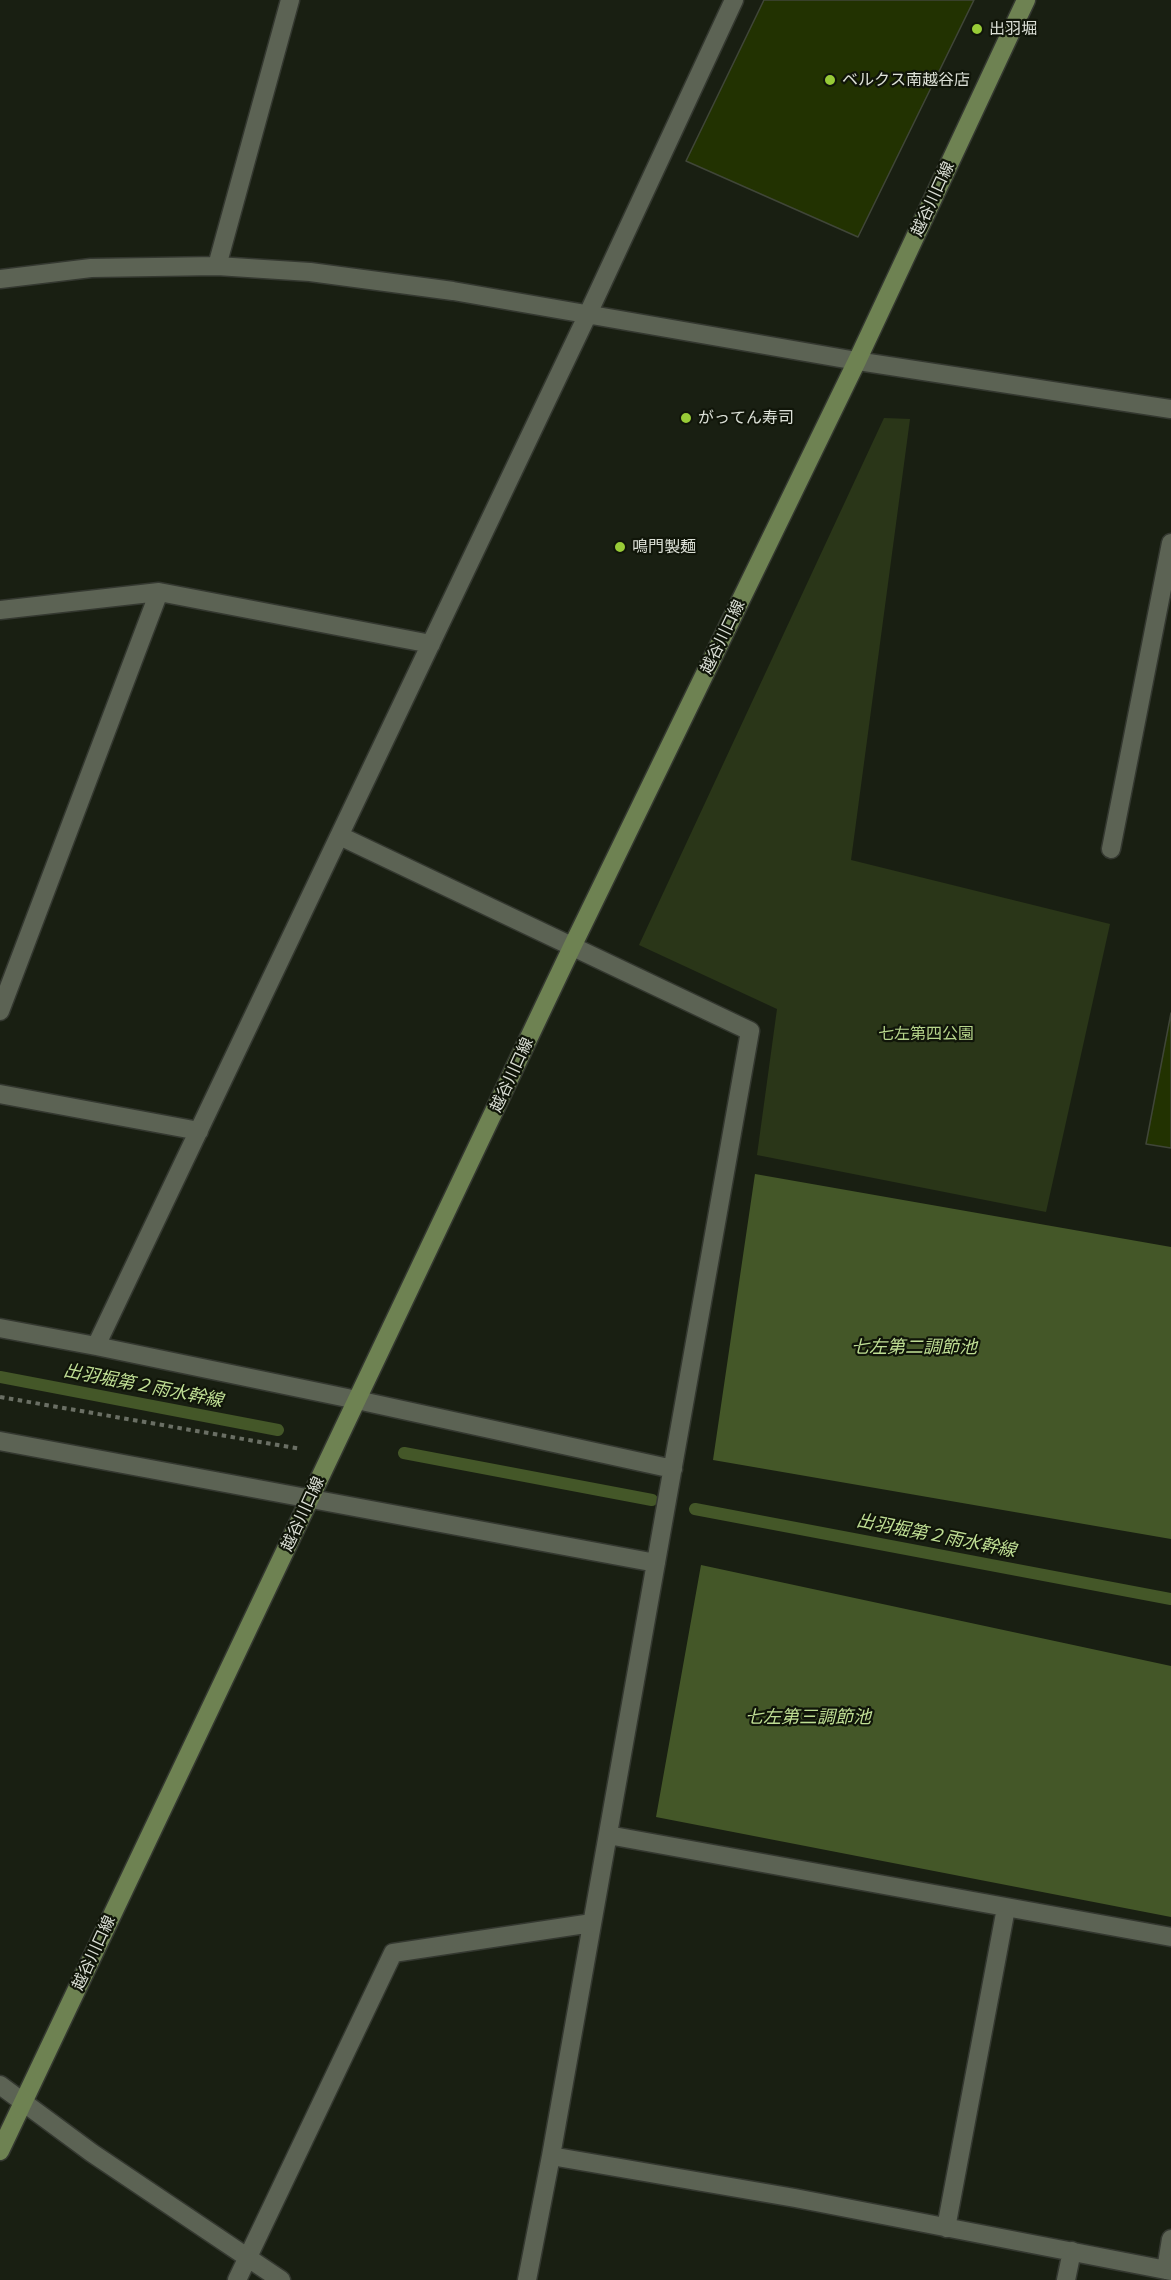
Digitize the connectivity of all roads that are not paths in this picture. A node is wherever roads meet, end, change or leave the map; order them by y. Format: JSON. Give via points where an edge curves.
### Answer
{"nodes":[{"id":1,"x":290,"y":0,"type":"edge"},
{"id":2,"x":734,"y":0,"type":"edge"},
{"id":3,"x":1026,"y":0,"type":"edge"},
{"id":4,"x":217,"y":266,"type":"junction"},
{"id":5,"x":0,"y":279,"type":"edge"},
{"id":6,"x":587,"y":316,"type":"junction"},
{"id":7,"x":857,"y":361,"type":"junction"},
{"id":8,"x":1171,"y":409,"type":"edge"},
{"id":9,"x":1171,"y":543,"type":"edge"},
{"id":10,"x":159,"y":592,"type":"junction"},
{"id":11,"x":0,"y":610,"type":"edge"},
{"id":12,"x":431,"y":644,"type":"junction"},
{"id":13,"x":340,"y":836,"type":"junction"},
{"id":14,"x":1111,"y":849,"type":"dead end"},
{"id":15,"x":572,"y":947,"type":"junction"},
{"id":16,"x":0,"y":1011,"type":"edge"},
{"id":17,"x":0,"y":1094,"type":"edge"},
{"id":18,"x":199,"y":1131,"type":"junction"},
{"id":19,"x":0,"y":1328,"type":"edge"},
{"id":20,"x":96,"y":1346,"type":"junction"},
{"id":21,"x":357,"y":1400,"type":"junction"},
{"id":22,"x":0,"y":1441,"type":"edge"},
{"id":23,"x":673,"y":1469,"type":"junction"},
{"id":24,"x":310,"y":1500,"type":"junction"},
{"id":25,"x":656,"y":1563,"type":"junction"},
{"id":26,"x":608,"y":1835,"type":"junction"},
{"id":27,"x":1006,"y":1908,"type":"junction"},
{"id":28,"x":592,"y":1923,"type":"junction"},
{"id":29,"x":1171,"y":1937,"type":"edge"},
{"id":30,"x":0,"y":2085,"type":"edge"},
{"id":31,"x":23,"y":2102,"type":"junction"},
{"id":32,"x":0,"y":2151,"type":"edge"},
{"id":33,"x":551,"y":2157,"type":"junction"},
{"id":34,"x":946,"y":2228,"type":"junction"},
{"id":35,"x":1171,"y":2239,"type":"edge"},
{"id":36,"x":1072,"y":2252,"type":"junction"},
{"id":37,"x":248,"y":2257,"type":"junction"},
{"id":38,"x":1169,"y":2271,"type":"edge"},
{"id":39,"x":237,"y":2280,"type":"edge"},
{"id":40,"x":281,"y":2280,"type":"edge"},
{"id":41,"x":527,"y":2280,"type":"edge"},
{"id":42,"x":1066,"y":2280,"type":"edge"}],
"edges":[{"from":1,"to":4,"type":"street"},
{"from":2,"to":6,"type":"street"},
{"from":3,"to":7,"type":"main road","name":"越谷川口線"},
{"from":4,"to":5,"type":"street","via":[[91,268]]},
{"from":4,"to":6,"type":"street","via":[[310,272]]},
{"from":6,"to":7,"type":"street"},
{"from":6,"to":12,"type":"street"},
{"from":7,"to":8,"type":"street"},
{"from":7,"to":15,"type":"main road","name":"越谷川口線"},
{"from":9,"to":14,"type":"street"},
{"from":10,"to":11,"type":"street"},
{"from":10,"to":12,"type":"street"},
{"from":10,"to":16,"type":"street"},
{"from":12,"to":13,"type":"street"},
{"from":13,"to":15,"type":"street"},
{"from":13,"to":18,"type":"street"},
{"from":15,"to":21,"type":"main road","name":"越谷川口線"},
{"from":15,"to":23,"type":"street","via":[[750,1031]]},
{"from":17,"to":18,"type":"street"},
{"from":18,"to":20,"type":"street"},
{"from":19,"to":20,"type":"street"},
{"from":20,"to":21,"type":"street"},
{"from":21,"to":23,"type":"street"},
{"from":21,"to":24,"type":"main road","name":"越谷川口線"},
{"from":22,"to":24,"type":"street"},
{"from":23,"to":25,"type":"street"},
{"from":24,"to":25,"type":"street"},
{"from":24,"to":31,"type":"main road","name":"越谷川口線"},
{"from":25,"to":26,"type":"street"},
{"from":26,"to":27,"type":"street"},
{"from":26,"to":28,"type":"street"},
{"from":27,"to":29,"type":"street"},
{"from":27,"to":34,"type":"street"},
{"from":28,"to":33,"type":"street"},
{"from":28,"to":37,"type":"street","via":[[393,1953]]},
{"from":30,"to":31,"type":"street"},
{"from":31,"to":32,"type":"main road","name":"越谷川口線"},
{"from":31,"to":37,"type":"street"},
{"from":33,"to":34,"type":"street"},
{"from":33,"to":41,"type":"street"},
{"from":34,"to":36,"type":"street"},
{"from":35,"to":38,"type":"street"},
{"from":36,"to":38,"type":"street"},
{"from":36,"to":42,"type":"street"},
{"from":37,"to":39,"type":"street"},
{"from":37,"to":40,"type":"street"}]}
